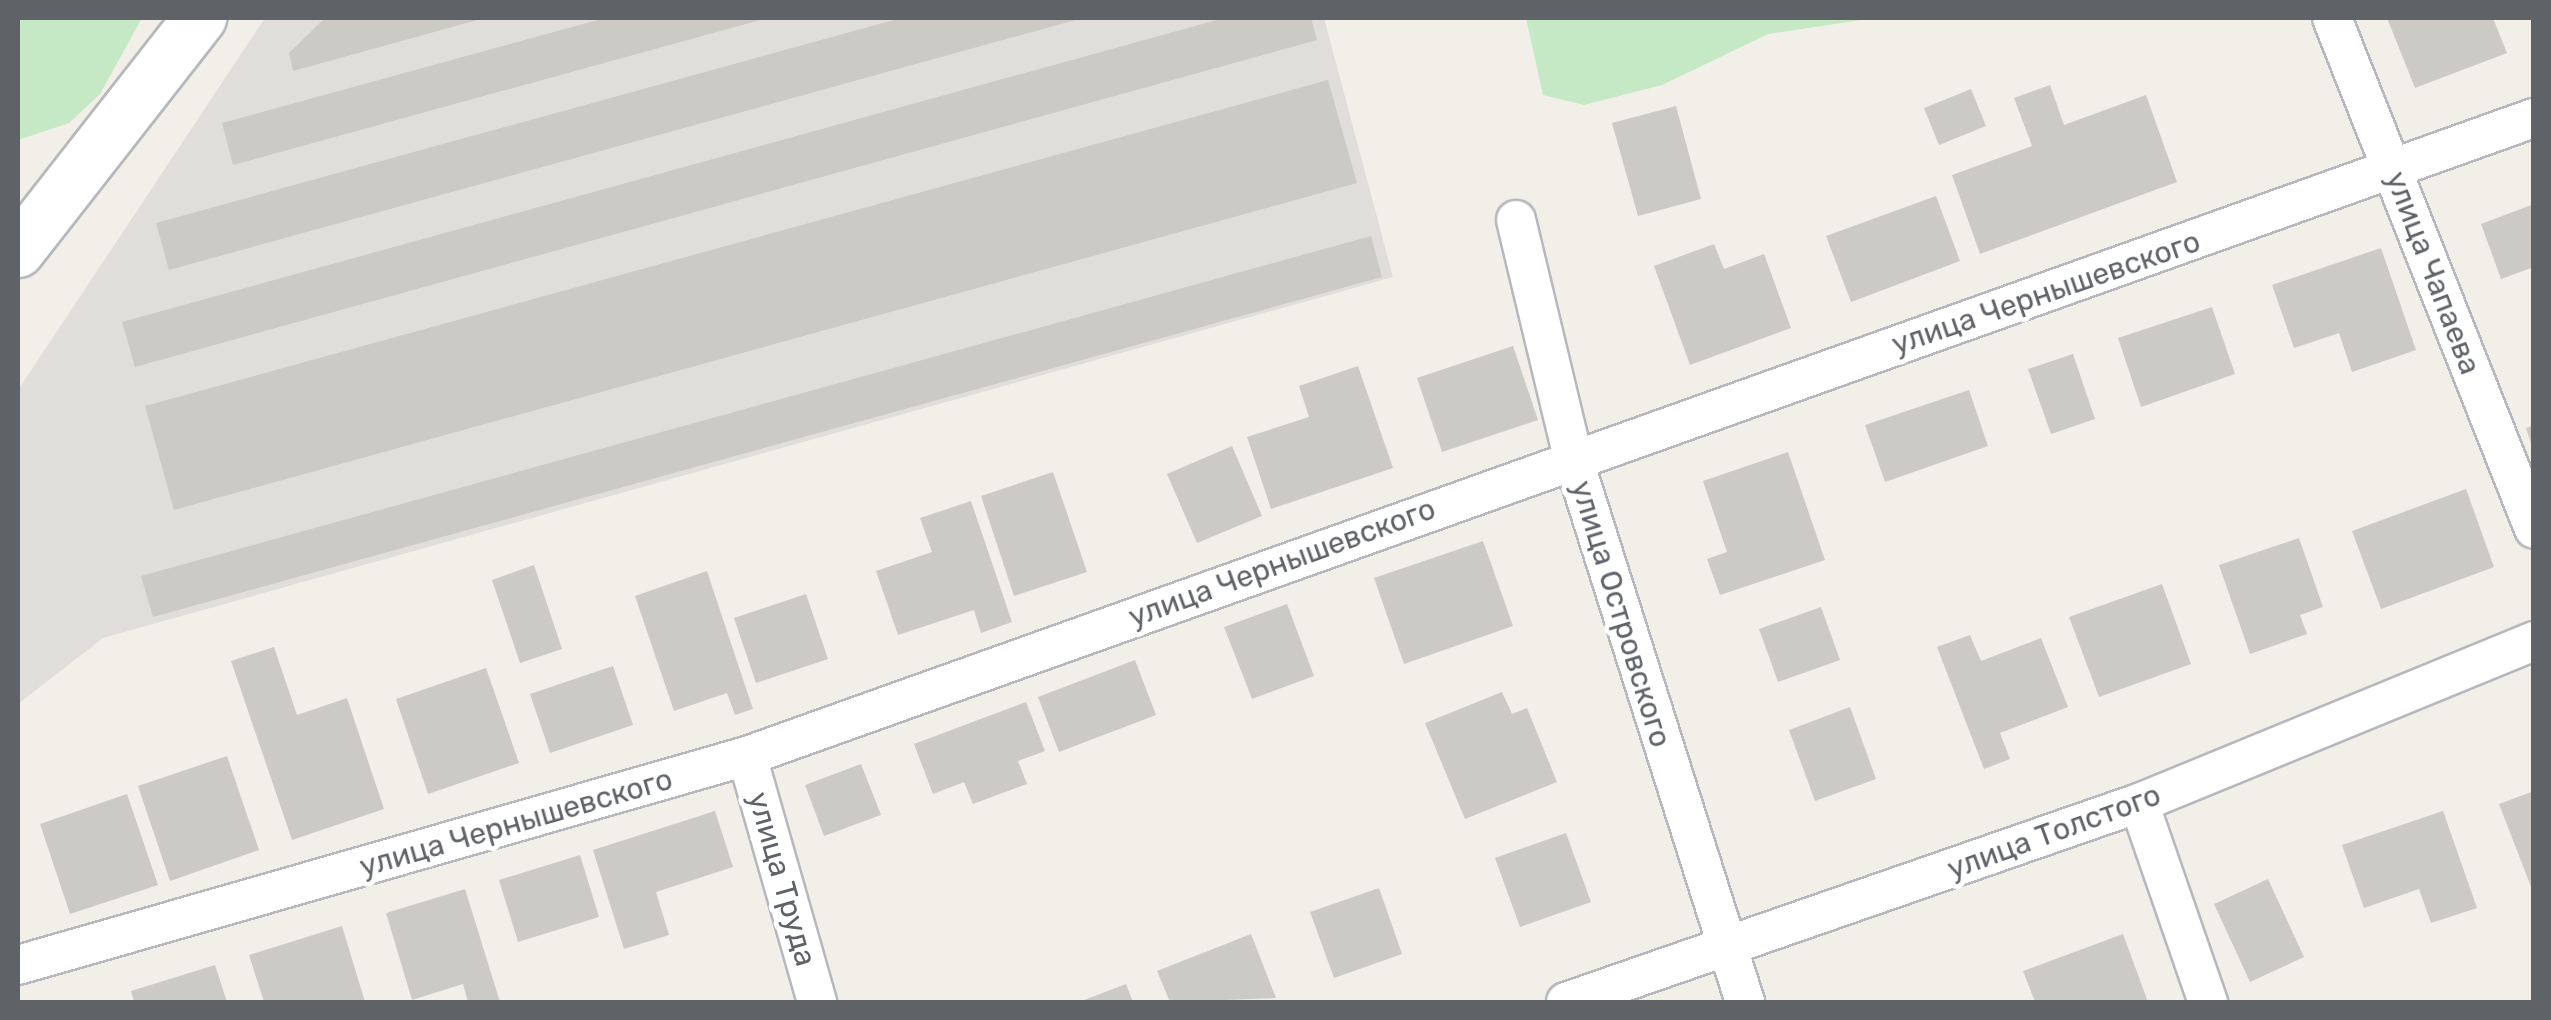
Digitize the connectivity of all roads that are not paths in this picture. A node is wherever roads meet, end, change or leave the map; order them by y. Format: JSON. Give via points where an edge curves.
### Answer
{"nodes":[{"id":1,"x":200,"y":18,"type":"edge"},
{"id":2,"x":2332,"y":18,"type":"edge"},
{"id":3,"x":2534,"y":118,"type":"edge"},
{"id":4,"x":2393,"y":172,"type":"junction"},
{"id":5,"x":1516,"y":220,"type":"dead end"},
{"id":6,"x":18,"y":251,"type":"edge"},
{"id":7,"x":1573,"y":458,"type":"junction"},
{"id":8,"x":2534,"y":529,"type":"edge"},
{"id":9,"x":2534,"y":641,"type":"edge"},
{"id":10,"x":748,"y":756,"type":"junction"},
{"id":11,"x":2138,"y":803,"type":"junction"},
{"id":12,"x":1726,"y":950,"type":"junction"},
{"id":13,"x":18,"y":965,"type":"edge"},
{"id":14,"x":818,"y":1002,"type":"edge"},
{"id":15,"x":1566,"y":1002,"type":"edge"},
{"id":16,"x":1745,"y":1002,"type":"edge"},
{"id":17,"x":2208,"y":1002,"type":"edge"}],
"edges":[{"from":1,"to":6,"type":"street"},
{"from":2,"to":4,"type":"street","name":"улица Чапаева"},
{"from":3,"to":4,"type":"street","name":"улица Чернышевского"},
{"from":4,"to":7,"type":"street","name":"улица Чернышевского"},
{"from":4,"to":8,"type":"street","name":"улица Чапаева"},
{"from":5,"to":7,"type":"street","name":"улица Островского"},
{"from":7,"to":10,"type":"street","name":"улица Чернышевского"},
{"from":7,"to":12,"type":"street","name":"улица Островского"},
{"from":9,"to":11,"type":"street","name":"улица Толстого"},
{"from":10,"to":13,"type":"street","name":"улица Чернышевского"},
{"from":10,"to":14,"type":"street","name":"улица Труда"},
{"from":11,"to":12,"type":"street","name":"улица Толстого"},
{"from":11,"to":17,"type":"street"},
{"from":12,"to":15,"type":"street","name":"улица Толстого"},
{"from":12,"to":16,"type":"street","name":"улица Островского"}]}
